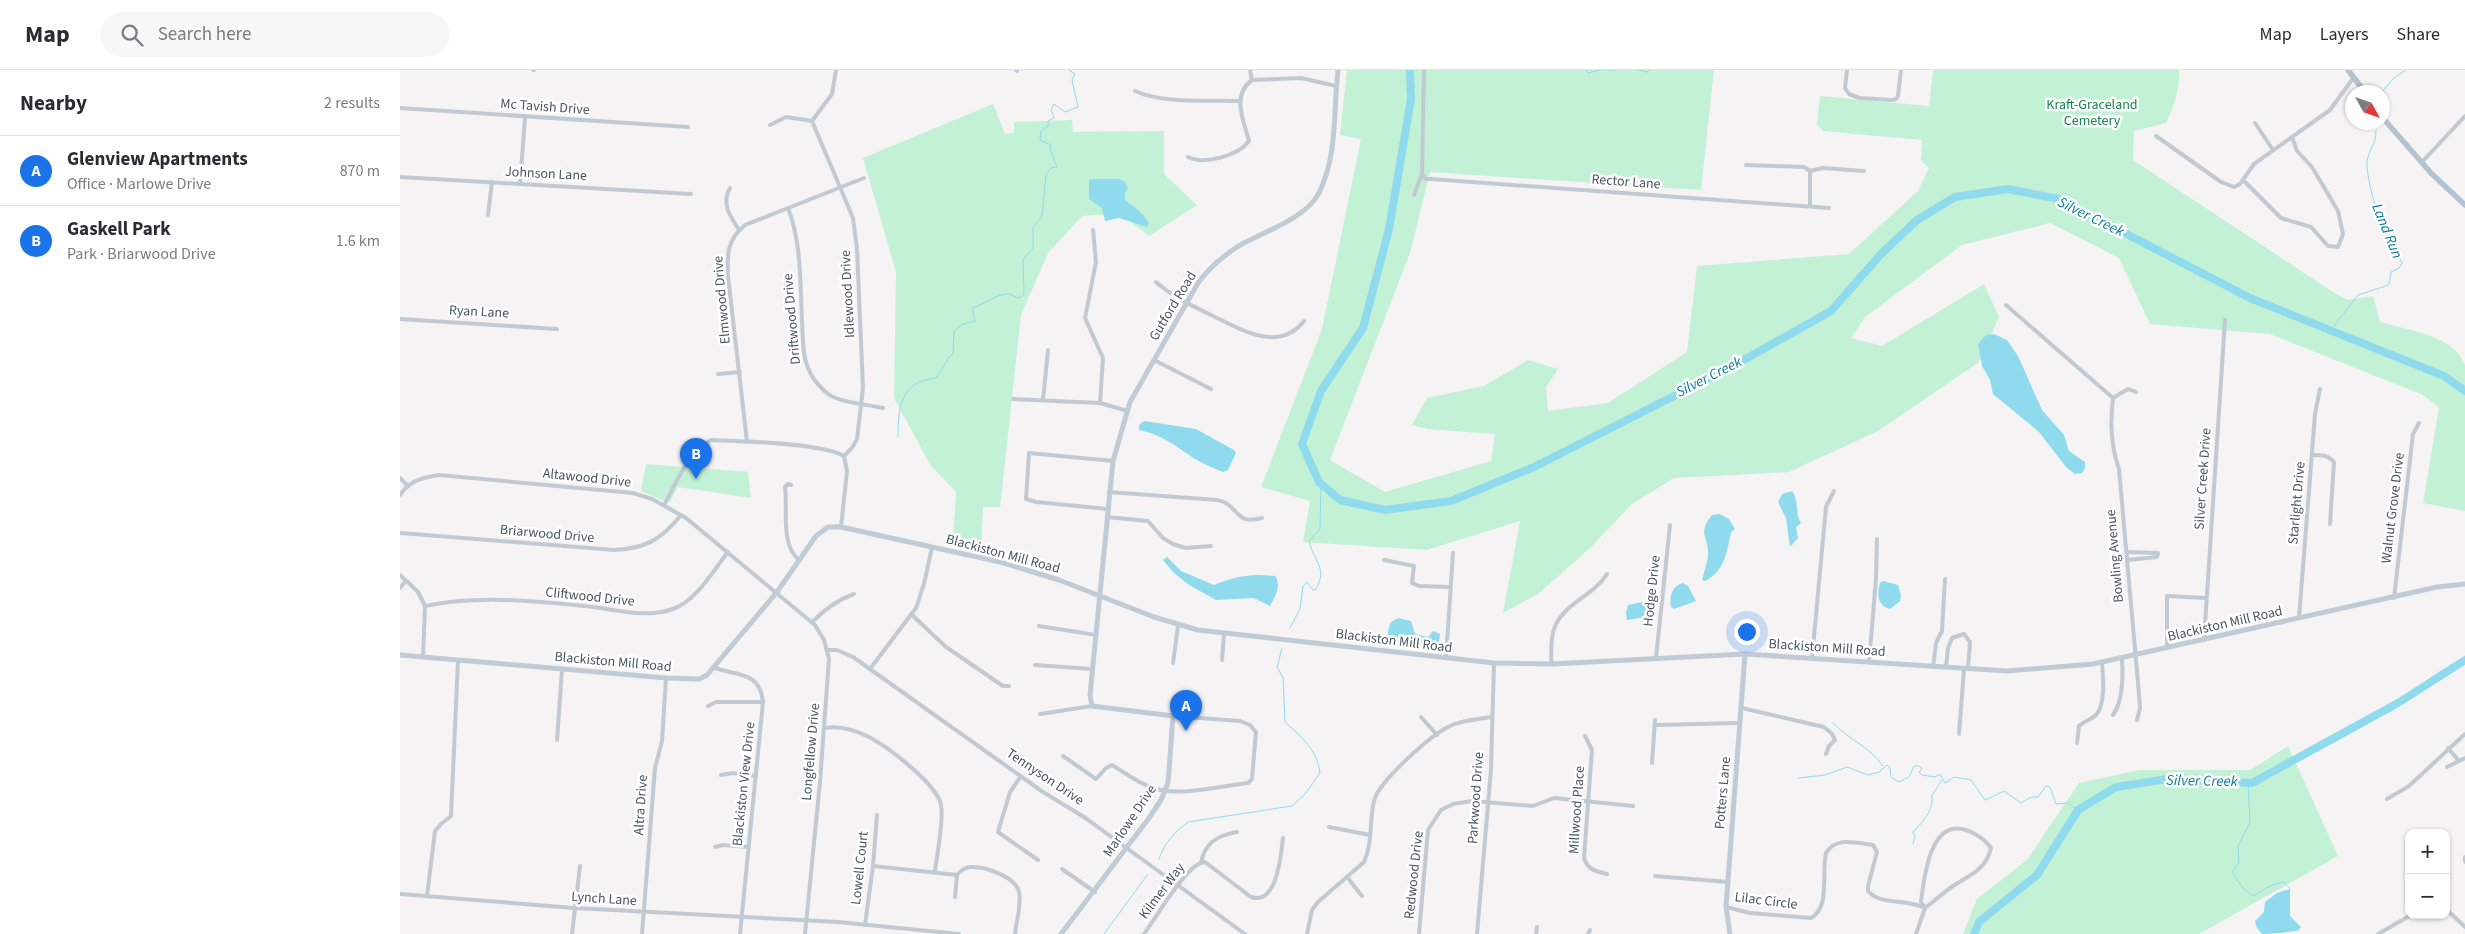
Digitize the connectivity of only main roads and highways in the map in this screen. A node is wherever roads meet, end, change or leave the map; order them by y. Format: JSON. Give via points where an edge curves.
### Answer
{"nodes":[{"id":1,"x":1338,"y":70,"type":"edge"},
{"id":2,"x":2348,"y":70,"type":"edge"},
{"id":3,"x":2360,"y":85,"type":"edge"},
{"id":4,"x":2390,"y":126,"type":"edge"},
{"id":5,"x":2465,"y":205,"type":"edge"},
{"id":6,"x":2465,"y":584,"type":"edge"},
{"id":7,"x":1100,"y":596,"type":"junction"},
{"id":8,"x":1745,"y":654,"type":"junction"},
{"id":9,"x":400,"y":655,"type":"edge"},
{"id":10,"x":1061,"y":934,"type":"edge"},
{"id":11,"x":1730,"y":934,"type":"edge"}],
"edges":[{"from":1,"to":7,"type":"main road","name":"Gutford Road","via":[[1336,128],[1331,156],[1313,202],[1214,264],[1186,302],[1139,384],[1113,461]]},
{"from":2,"to":3,"type":"main road"},
{"from":4,"to":5,"type":"main road","via":[[2421,163]]},
{"from":6,"to":8,"type":"main road","name":"Blackiston Mill Road","via":[[2437,587],[2102,662],[2007,671]]},
{"from":7,"to":8,"type":"main road","name":"Blackiston Mill Road","via":[[1178,626],[1224,634],[1494,663],[1551,664]]},
{"from":7,"to":9,"type":"main road","name":"Blackiston Mill Road","via":[[1000,562],[832,526],[821,531],[777,592],[714,668],[700,679]]},
{"from":7,"to":10,"type":"main road","name":"Marlowe Drive","via":[[1090,695],[1092,706],[1173,716],[1168,783],[1161,800]]},
{"from":8,"to":11,"type":"main road","name":"Potters Lane","via":[[1726,907]]}]}
